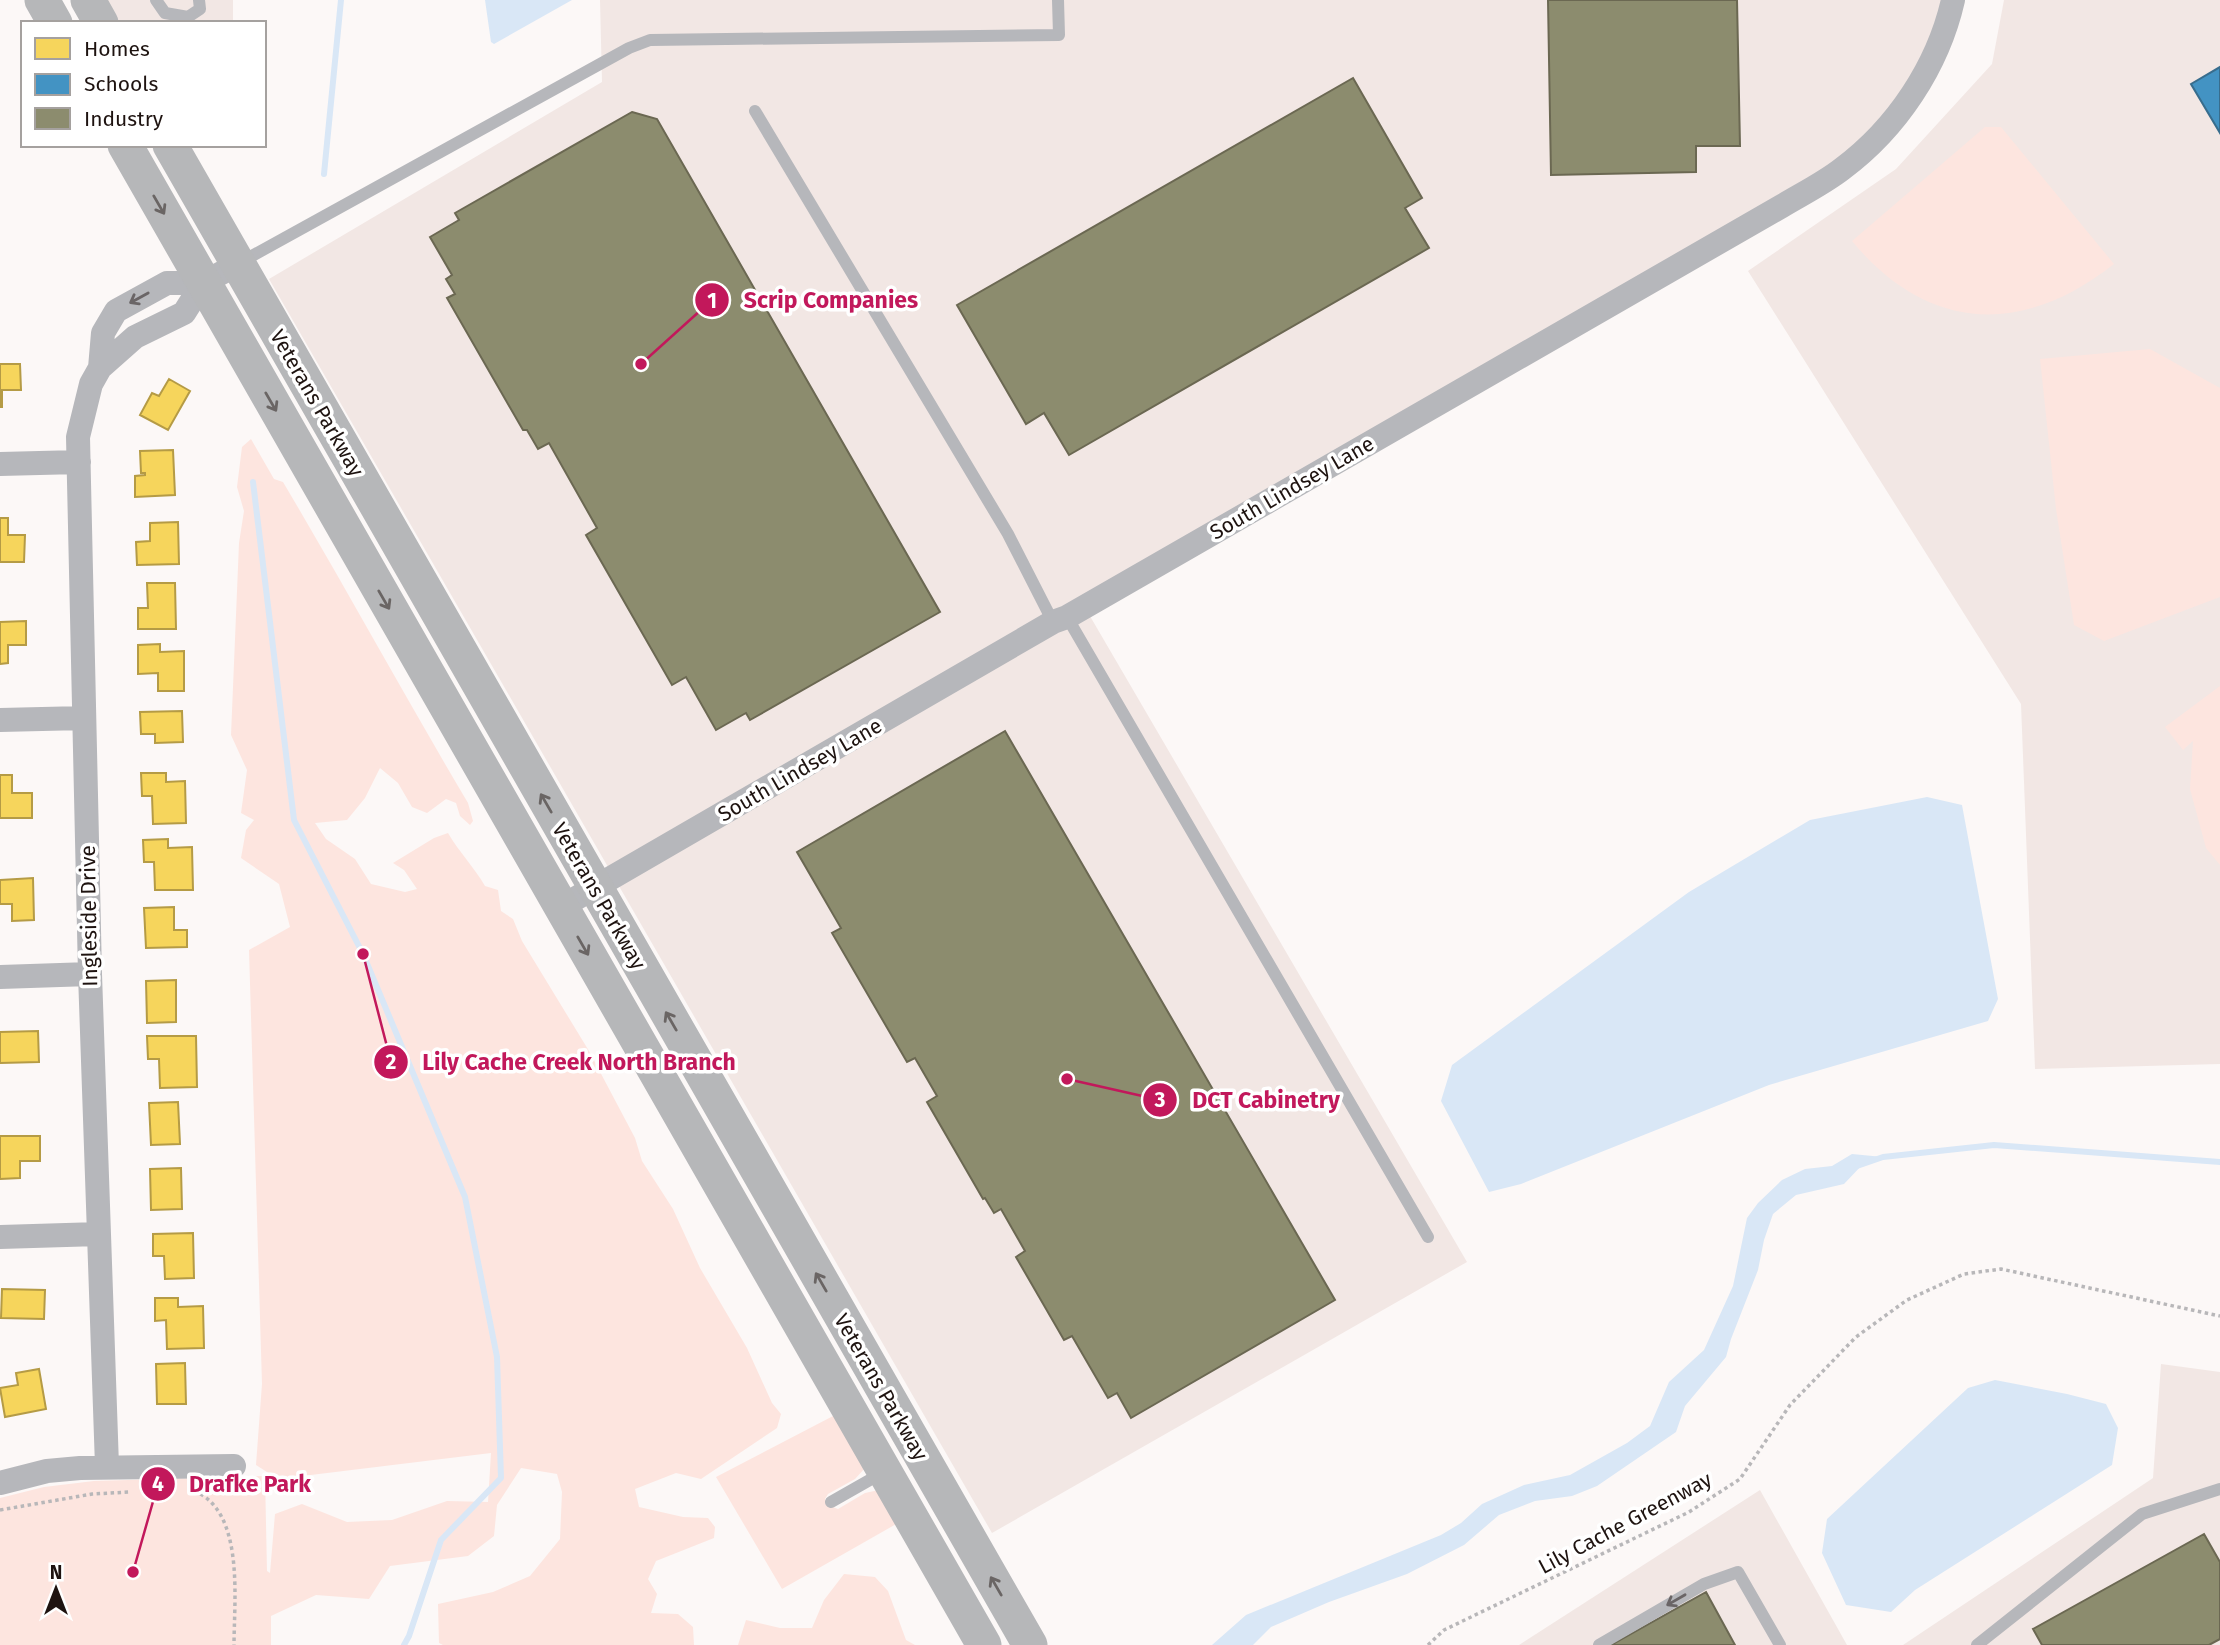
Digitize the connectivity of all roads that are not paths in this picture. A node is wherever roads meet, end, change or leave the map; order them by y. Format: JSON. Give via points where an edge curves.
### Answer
{"nodes":[{"id":1,"x":42,"y":0,"type":"edge"},
{"id":2,"x":88,"y":0,"type":"edge"},
{"id":3,"x":156,"y":0,"type":"edge"},
{"id":4,"x":200,"y":0,"type":"edge"},
{"id":5,"x":1059,"y":0,"type":"edge"},
{"id":6,"x":1953,"y":0,"type":"edge"},
{"id":7,"x":54,"y":21,"type":"edge"},
{"id":8,"x":100,"y":21,"type":"edge"},
{"id":9,"x":755,"y":111,"type":"dead end"},
{"id":10,"x":126,"y":147,"type":"edge"},
{"id":11,"x":171,"y":147,"type":"edge"},
{"id":12,"x":237,"y":264,"type":"junction"},
{"id":13,"x":203,"y":283,"type":"junction"},
{"id":14,"x":100,"y":368,"type":"junction"},
{"id":15,"x":79,"y":462,"type":"junction"},
{"id":16,"x":0,"y":464,"type":"edge"},
{"id":17,"x":1060,"y":620,"type":"junction"},
{"id":18,"x":85,"y":718,"type":"junction"},
{"id":19,"x":0,"y":720,"type":"edge"},
{"id":20,"x":595,"y":889,"type":"junction"},
{"id":21,"x":561,"y":907,"type":"junction"},
{"id":22,"x":90,"y":974,"type":"junction"},
{"id":23,"x":0,"y":977,"type":"edge"},
{"id":24,"x":99,"y":1234,"type":"junction"},
{"id":25,"x":0,"y":1237,"type":"edge"},
{"id":26,"x":1427,"y":1237,"type":"dead end"},
{"id":27,"x":107,"y":1466,"type":"junction"},
{"id":28,"x":234,"y":1466,"type":"dead end"},
{"id":29,"x":885,"y":1471,"type":"junction"},
{"id":30,"x":0,"y":1483,"type":"edge"},
{"id":31,"x":2220,"y":1489,"type":"edge"},
{"id":32,"x":831,"y":1502,"type":"dead end"},
{"id":33,"x":1994,"y":1640,"type":"edge"},
{"id":34,"x":984,"y":1645,"type":"edge"},
{"id":35,"x":1030,"y":1645,"type":"edge"},
{"id":36,"x":1599,"y":1645,"type":"edge"},
{"id":37,"x":1780,"y":1645,"type":"edge"},
{"id":38,"x":1977,"y":1645,"type":"edge"}],
"edges":[{"from":1,"to":7,"type":"main road"},
{"from":2,"to":8,"type":"main road"},
{"from":3,"to":4,"type":"lane","via":[[165,13],[188,18],[200,9]]},
{"from":5,"to":12,"type":"lane","via":[[1059,36],[650,40]]},
{"from":6,"to":17,"type":"street","name":"South Lindsey Lane","via":[[1937,52],[1917,86],[1877,139],[1842,169]]},
{"from":9,"to":17,"type":"lane"},
{"from":10,"to":13,"type":"main road","name":"Veterans Parkway","one_way":true},
{"from":11,"to":12,"type":"main road","name":"Veterans Parkway"},
{"from":12,"to":13,"type":"street","name":"Ingleside Drive"},
{"from":20,"to":12,"type":"main road","name":"Veterans Parkway","one_way":true},
{"from":13,"to":14,"type":"street","name":"Ingleside Drive","via":[[184,313],[135,337]]},
{"from":13,"to":14,"type":"street","name":"Ingleside Drive","one_way":true,"via":[[167,283],[116,311],[103,333]]},
{"from":13,"to":21,"type":"main road","name":"Veterans Parkway","one_way":true},
{"from":14,"to":15,"type":"street","name":"Ingleside Drive","via":[[84,408]]},
{"from":15,"to":16,"type":"street"},
{"from":15,"to":18,"type":"street","name":"Ingleside Drive"},
{"from":17,"to":20,"type":"street","name":"South Lindsey Lane"},
{"from":17,"to":26,"type":"lane"},
{"from":18,"to":19,"type":"street"},
{"from":18,"to":22,"type":"street","name":"Ingleside Drive"},
{"from":20,"to":21,"type":"street","name":"South Lindsey Lane"},
{"from":35,"to":20,"type":"main road","name":"Veterans Parkway","one_way":true},
{"from":21,"to":29,"type":"main road","name":"Veterans Parkway","one_way":true},
{"from":22,"to":23,"type":"street"},
{"from":22,"to":24,"type":"street","name":"Ingleside Drive"},
{"from":24,"to":25,"type":"street"},
{"from":24,"to":27,"type":"street","name":"Ingleside Drive"},
{"from":27,"to":28,"type":"street"},
{"from":27,"to":30,"type":"street","via":[[47,1471]]},
{"from":29,"to":32,"type":"lane"},
{"from":29,"to":34,"type":"main road","name":"Veterans Parkway"},
{"from":31,"to":33,"type":"lane","via":[[2142,1514]]},
{"from":33,"to":38,"type":"lane"},
{"from":37,"to":36,"type":"lane","one_way":true,"via":[[1738,1572],[1704,1584]]}]}
